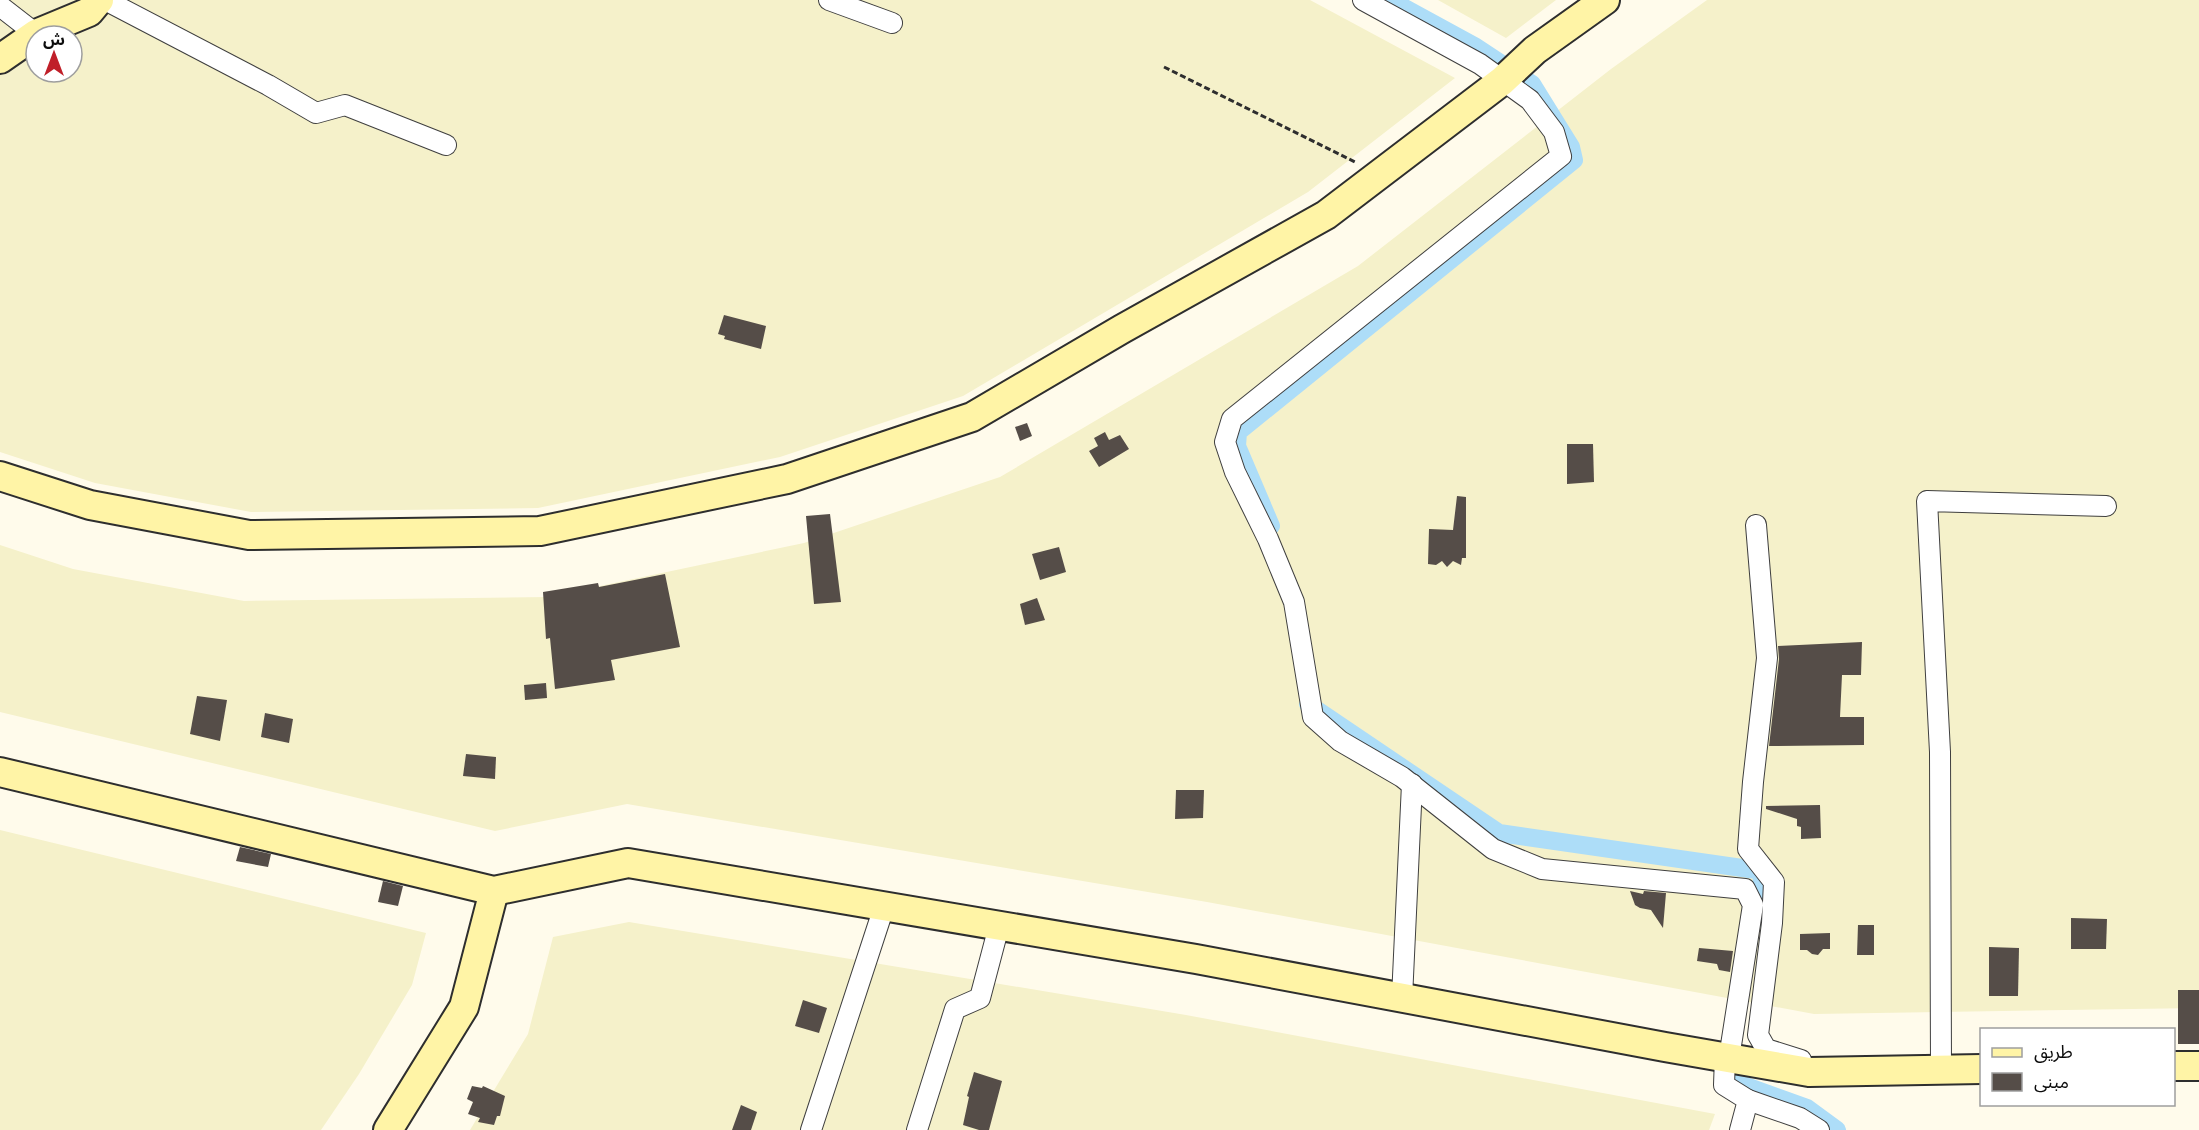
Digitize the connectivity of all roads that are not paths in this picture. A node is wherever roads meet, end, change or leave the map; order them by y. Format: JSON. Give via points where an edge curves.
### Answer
{"nodes":[{"id":1,"x":99,"y":0,"type":"edge"},
{"id":2,"x":105,"y":0,"type":"edge"},
{"id":3,"x":830,"y":0,"type":"edge"},
{"id":4,"x":1363,"y":0,"type":"edge"},
{"id":5,"x":1605,"y":0,"type":"edge"},
{"id":6,"x":0,"y":6,"type":"edge"},
{"id":7,"x":892,"y":23,"type":"dead end"},
{"id":8,"x":60,"y":24,"type":"edge"},
{"id":9,"x":24,"y":25,"type":"edge"},
{"id":10,"x":24,"y":42,"type":"edge"},
{"id":11,"x":0,"y":59,"type":"edge"},
{"id":12,"x":1502,"y":81,"type":"junction"},
{"id":13,"x":446,"y":145,"type":"dead end"},
{"id":14,"x":0,"y":476,"type":"edge"},
{"id":15,"x":2106,"y":506,"type":"dead end"},
{"id":16,"x":1756,"y":525,"type":"dead end"},
{"id":17,"x":0,"y":772,"type":"edge"},
{"id":18,"x":1412,"y":784,"type":"junction"},
{"id":19,"x":495,"y":891,"type":"junction"},
{"id":20,"x":884,"y":907,"type":"junction"},
{"id":21,"x":999,"y":926,"type":"junction"},
{"id":22,"x":1402,"y":998,"type":"junction"},
{"id":23,"x":1727,"y":1058,"type":"junction"},
{"id":24,"x":2175,"y":1066,"type":"edge"},
{"id":25,"x":2199,"y":1066,"type":"edge"},
{"id":26,"x":1941,"y":1070,"type":"junction"},
{"id":27,"x":1980,"y":1070,"type":"edge"},
{"id":28,"x":1821,"y":1072,"type":"junction"},
{"id":29,"x":1748,"y":1100,"type":"junction"},
{"id":30,"x":388,"y":1130,"type":"edge"},
{"id":31,"x":811,"y":1130,"type":"edge"},
{"id":32,"x":917,"y":1130,"type":"edge"},
{"id":33,"x":1740,"y":1130,"type":"edge"},
{"id":34,"x":1819,"y":1130,"type":"edge"}],
"edges":[{"from":1,"to":8,"type":"street","via":[[89,12]]},
{"from":2,"to":13,"type":"street","via":[[316,113],[345,105]]},
{"from":3,"to":7,"type":"street"},
{"from":4,"to":12,"type":"street","via":[[1480,64]]},
{"from":5,"to":12,"type":"street","via":[[1535,50]]},
{"from":6,"to":9,"type":"street"},
{"from":10,"to":11,"type":"street"},
{"from":12,"to":14,"type":"street","via":[[1326,215],[972,417],[787,479],[540,531],[249,535],[90,505]]},
{"from":12,"to":18,"type":"street","via":[[1530,100],[1554,132],[1561,156],[1232,419],[1225,442],[1294,602],[1312,717],[1340,741]]},
{"from":15,"to":26,"type":"street","via":[[1927,501],[1940,752]]},
{"from":16,"to":28,"type":"street","via":[[1767,658],[1748,849],[1774,882],[1758,1035],[1766,1049],[1797,1058]]},
{"from":17,"to":19,"type":"street"},
{"from":18,"to":22,"type":"street"},
{"from":18,"to":23,"type":"street","via":[[1493,849],[1542,869],[1745,889],[1753,905]]},
{"from":19,"to":20,"type":"street","via":[[628,863]]},
{"from":19,"to":30,"type":"street","via":[[464,1007]]},
{"from":20,"to":21,"type":"street"},
{"from":20,"to":31,"type":"street"},
{"from":21,"to":22,"type":"street"},
{"from":21,"to":32,"type":"street","via":[[980,998],[955,1009]]},
{"from":22,"to":23,"type":"street"},
{"from":23,"to":28,"type":"street"},
{"from":23,"to":29,"type":"street","via":[[1724,1085]]},
{"from":24,"to":25,"type":"street"},
{"from":26,"to":27,"type":"street"},
{"from":26,"to":28,"type":"street"},
{"from":29,"to":33,"type":"street"},
{"from":29,"to":34,"type":"street","via":[[1800,1118]]}]}
